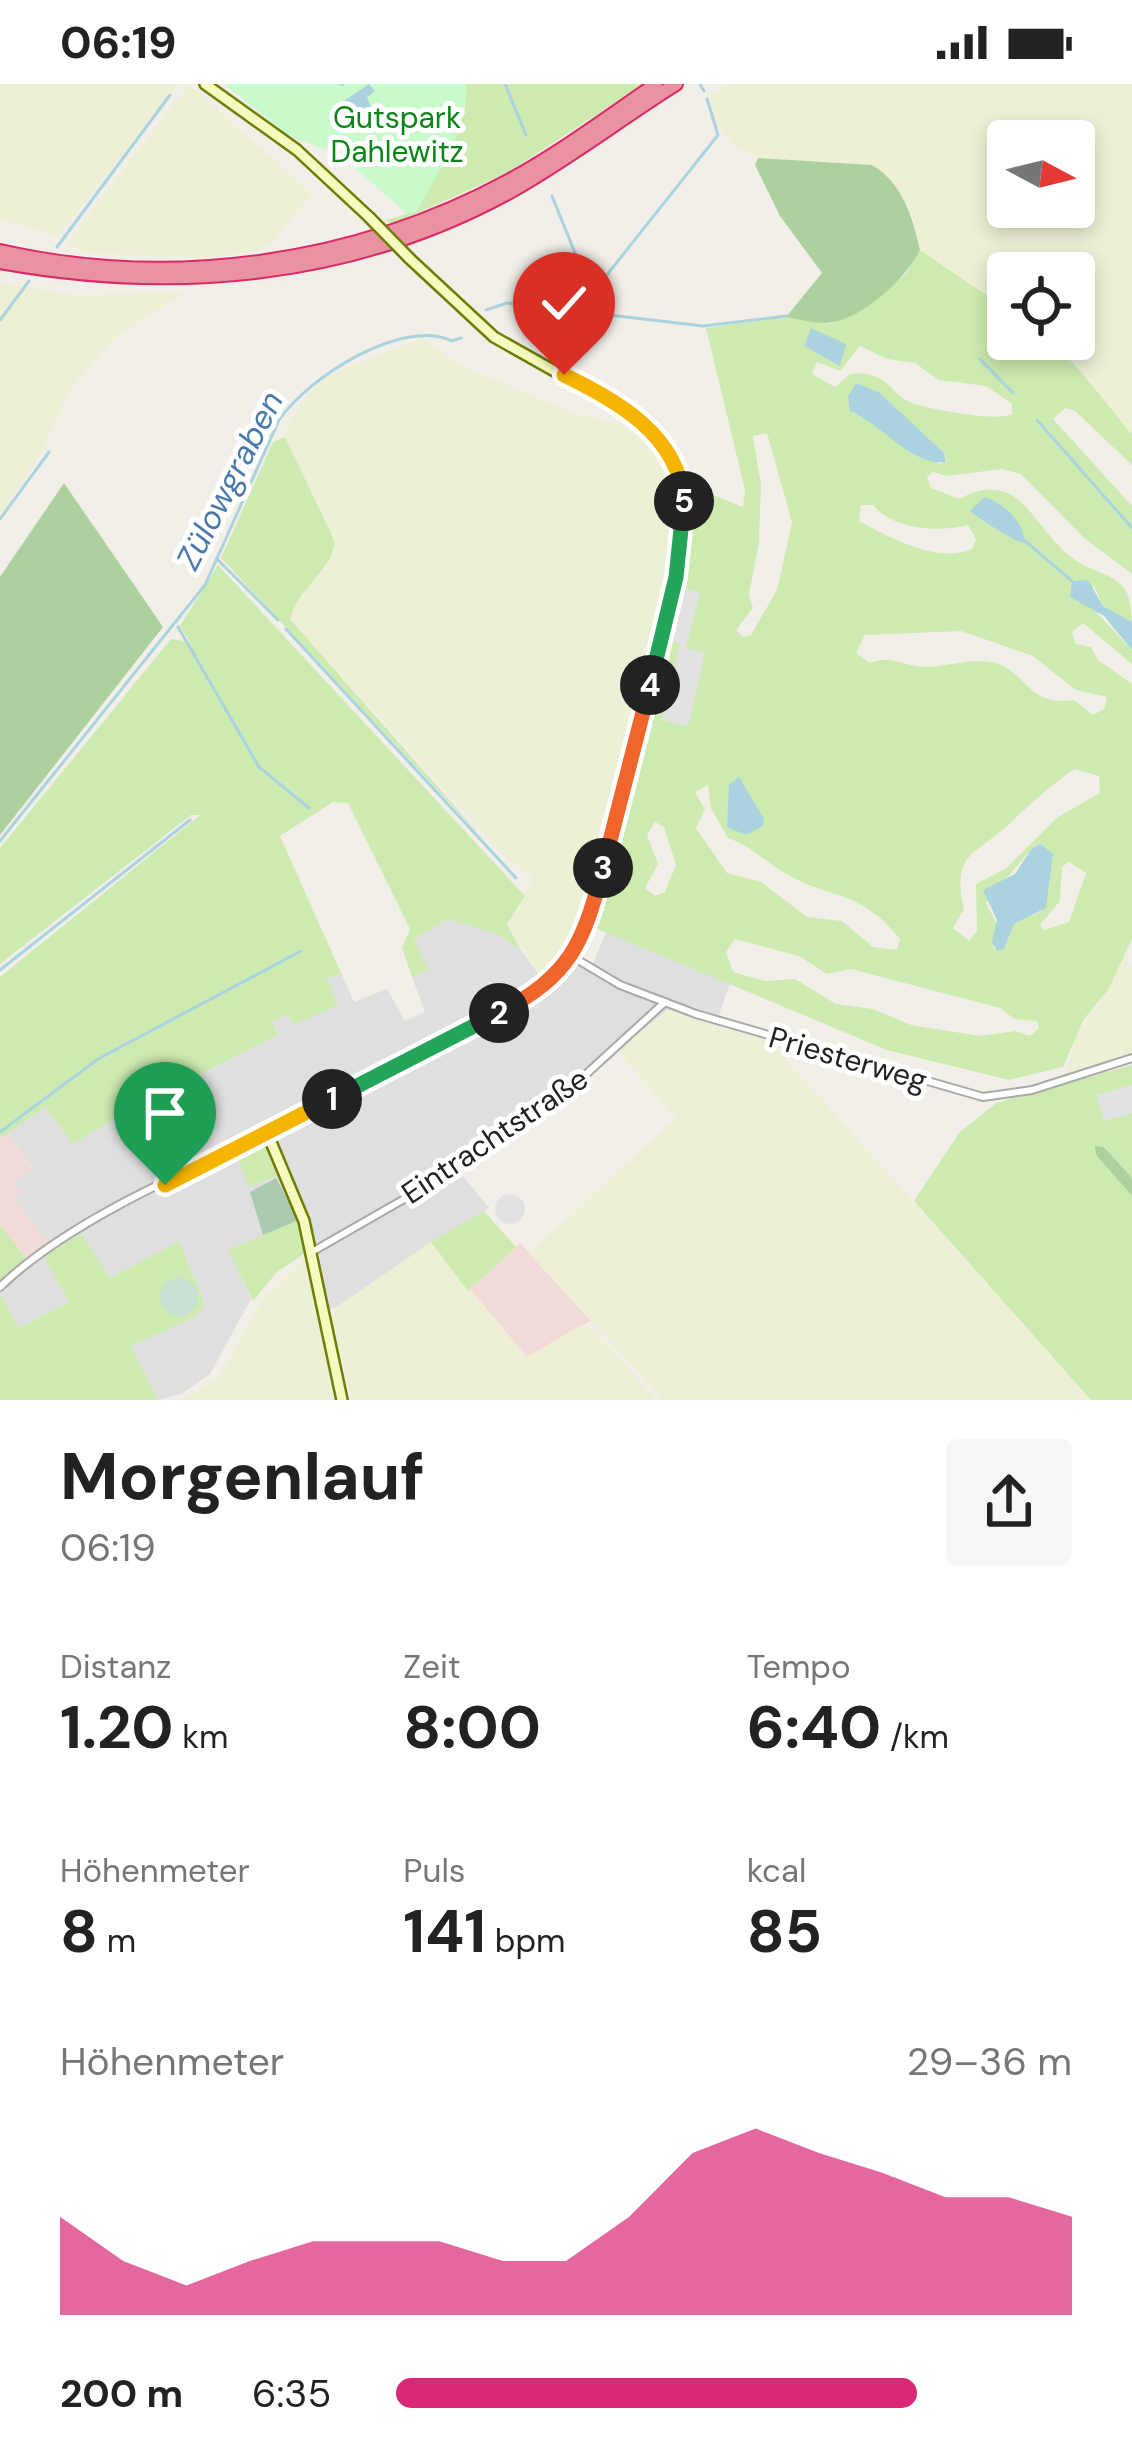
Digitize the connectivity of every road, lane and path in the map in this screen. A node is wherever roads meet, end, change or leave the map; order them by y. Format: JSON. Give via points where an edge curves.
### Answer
{"nodes":[{"id":1,"x":205,"y":84,"type":"edge"},
{"id":2,"x":656,"y":84,"type":"edge"},
{"id":3,"x":676,"y":84,"type":"edge"},
{"id":4,"x":0,"y":251,"type":"edge"},
{"id":5,"x":0,"y":262,"type":"edge"},
{"id":6,"x":573,"y":957,"type":"junction"},
{"id":7,"x":664,"y":1002,"type":"junction"},
{"id":8,"x":1132,"y":1058,"type":"edge"},
{"id":9,"x":268,"y":1136,"type":"junction"},
{"id":10,"x":310,"y":1253,"type":"junction"},
{"id":11,"x":0,"y":1287,"type":"edge"},
{"id":12,"x":342,"y":1400,"type":"edge"}],
"edges":[{"from":1,"to":6,"type":"main road","bridge":true,"via":[[297,150],[494,337],[648,428],[679,472],[673,591]]},
{"from":2,"to":4,"type":"highway","via":[[479,196],[338,247],[158,269]]},
{"from":3,"to":5,"type":"highway","via":[[511,191],[340,257],[255,274],[156,280]]},
{"from":6,"to":7,"type":"street","name":"Priesterweg"},
{"from":6,"to":9,"type":"main road","via":[[536,994]]},
{"from":7,"to":8,"type":"street","name":"Priesterweg","via":[[983,1097]]},
{"from":7,"to":10,"type":"street","name":"Eintrachtstraße","via":[[566,1095]]},
{"from":9,"to":10,"type":"main road"},
{"from":9,"to":11,"type":"street","via":[[92,1222]]},
{"from":10,"to":12,"type":"main road"}]}
